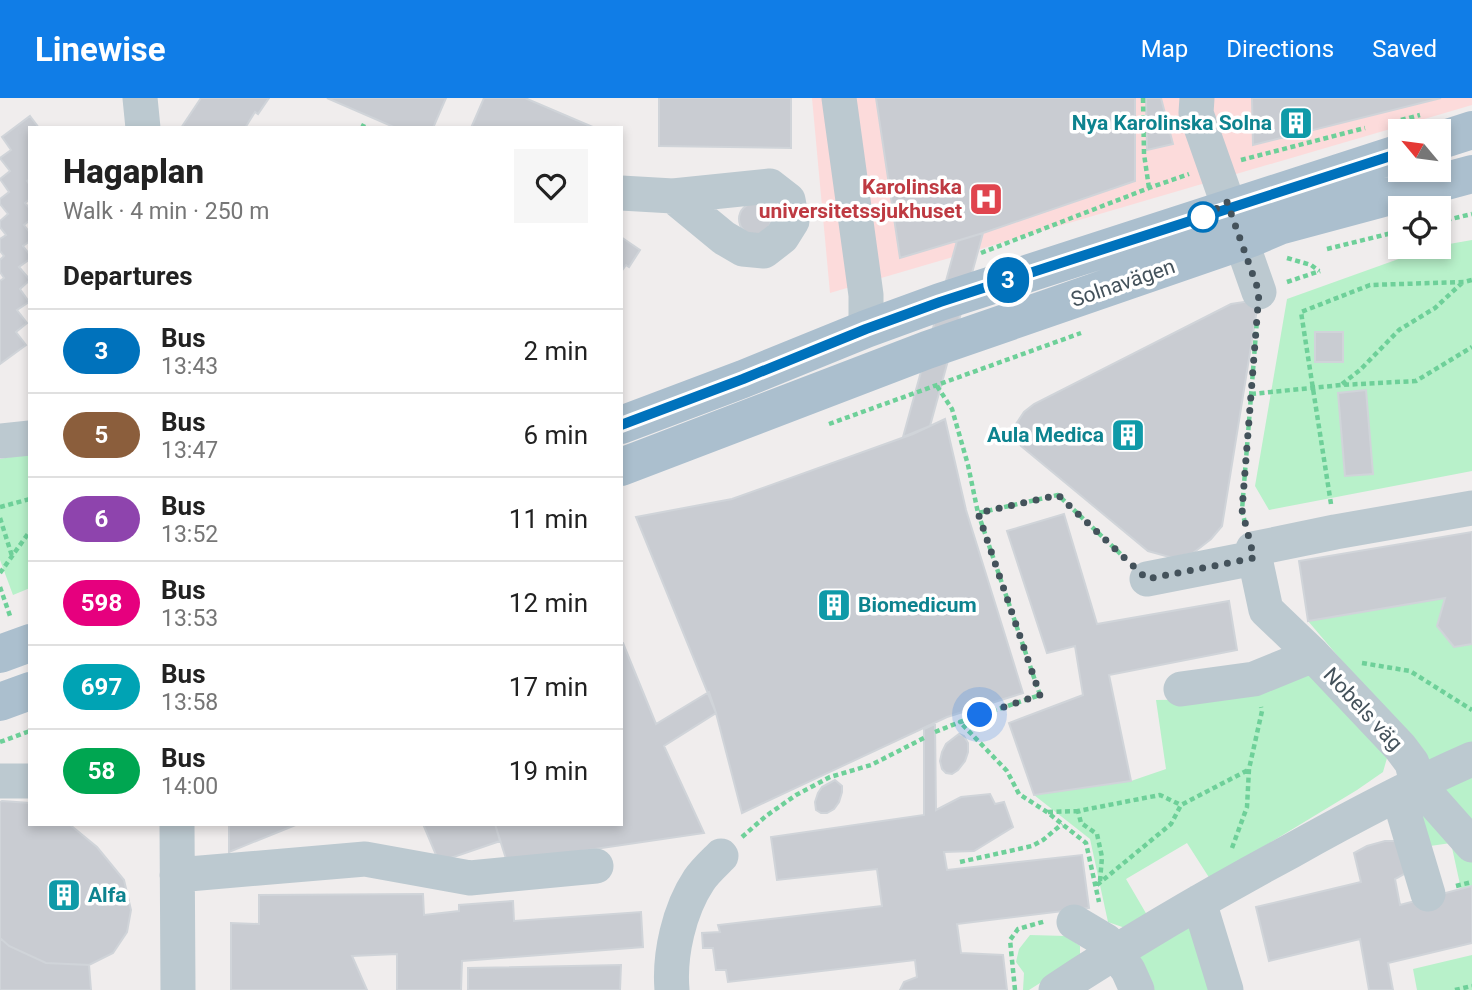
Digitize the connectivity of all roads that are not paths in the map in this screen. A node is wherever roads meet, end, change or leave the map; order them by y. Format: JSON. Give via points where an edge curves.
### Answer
{"nodes":[{"id":1,"x":139,"y":98,"type":"edge"},
{"id":2,"x":839,"y":98,"type":"edge"},
{"id":3,"x":1197,"y":98,"type":"edge"},
{"id":4,"x":143,"y":126,"type":"edge"},
{"id":5,"x":1472,"y":130,"type":"edge"},
{"id":6,"x":1451,"y":137,"type":"edge"},
{"id":7,"x":1388,"y":157,"type":"edge"},
{"id":8,"x":1472,"y":174,"type":"edge"},
{"id":9,"x":623,"y":193,"type":"edge"},
{"id":10,"x":673,"y":196,"type":"dead end"},
{"id":11,"x":1271,"y":288,"type":"road end"},
{"id":12,"x":866,"y":329,"type":"junction"},
{"id":13,"x":879,"y":368,"type":"junction"},
{"id":14,"x":623,"y":424,"type":"edge"},
{"id":15,"x":28,"y":438,"type":"edge"},
{"id":16,"x":0,"y":441,"type":"edge"},
{"id":17,"x":623,"y":466,"type":"edge"},
{"id":18,"x":1472,"y":508,"type":"edge"},
{"id":19,"x":1253,"y":553,"type":"junction"},
{"id":20,"x":1147,"y":579,"type":"road end"},
{"id":21,"x":20,"y":629,"type":"edge"},
{"id":22,"x":0,"y":654,"type":"edge"},
{"id":23,"x":1313,"y":655,"type":"junction"},
{"id":24,"x":1181,"y":689,"type":"dead end"},
{"id":25,"x":28,"y":692,"type":"edge"},
{"id":26,"x":0,"y":702,"type":"edge"},
{"id":27,"x":1472,"y":759,"type":"edge"},
{"id":28,"x":0,"y":781,"type":"edge"},
{"id":29,"x":28,"y":781,"type":"edge"},
{"id":30,"x":1407,"y":788,"type":"junction"},
{"id":31,"x":177,"y":826,"type":"edge"},
{"id":32,"x":1472,"y":845,"type":"edge"},
{"id":33,"x":721,"y":856,"type":"road end"},
{"id":34,"x":596,"y":866,"type":"dead end"},
{"id":35,"x":177,"y":875,"type":"junction"},
{"id":36,"x":1444,"y":889,"type":"road end"},
{"id":37,"x":1199,"y":902,"type":"junction"},
{"id":38,"x":1074,"y":922,"type":"road end"},
{"id":39,"x":1111,"y":946,"type":"junction"},
{"id":40,"x":178,"y":990,"type":"edge"},
{"id":41,"x":672,"y":990,"type":"edge"},
{"id":42,"x":1056,"y":990,"type":"edge"},
{"id":43,"x":1137,"y":990,"type":"edge"},
{"id":44,"x":1227,"y":990,"type":"edge"}],
"edges":[{"from":1,"to":4,"type":"street"},
{"from":2,"to":12,"type":"street","via":[[866,295]]},
{"from":3,"to":11,"type":"street","via":[[1196,113]]},
{"from":5,"to":6,"type":"main road"},
{"from":7,"to":12,"type":"main road","name":"Solnavägen"},
{"from":8,"to":13,"type":"main road","name":"Solnavägen","via":[[1279,226]]},
{"from":9,"to":10,"type":"street"},
{"from":12,"to":13,"type":"main road"},
{"from":12,"to":14,"type":"main road","name":"Solnavägen"},
{"from":13,"to":17,"type":"main road","name":"Solnavägen"},
{"from":15,"to":16,"type":"street"},
{"from":18,"to":19,"type":"street","via":[[1335,532]]},
{"from":19,"to":20,"type":"street"},
{"from":19,"to":23,"type":"street","name":"Nobels väg","via":[[1266,610]]},
{"from":21,"to":22,"type":"main road"},
{"from":23,"to":24,"type":"street","via":[[1254,679]]},
{"from":23,"to":30,"type":"street","name":"Nobels väg","via":[[1412,762]]},
{"from":25,"to":26,"type":"main road"},
{"from":27,"to":30,"type":"street"},
{"from":28,"to":29,"type":"street"},
{"from":30,"to":32,"type":"street"},
{"from":30,"to":36,"type":"street"},
{"from":30,"to":37,"type":"street"},
{"from":31,"to":35,"type":"street"},
{"from":33,"to":41,"type":"street","via":[[699,879],[681,914],[670,970]]},
{"from":34,"to":35,"type":"street","via":[[470,878],[365,859]]},
{"from":35,"to":40,"type":"street"},
{"from":37,"to":39,"type":"street"},
{"from":37,"to":44,"type":"street"},
{"from":38,"to":39,"type":"street"},
{"from":39,"to":42,"type":"street"},
{"from":39,"to":43,"type":"street"}]}
